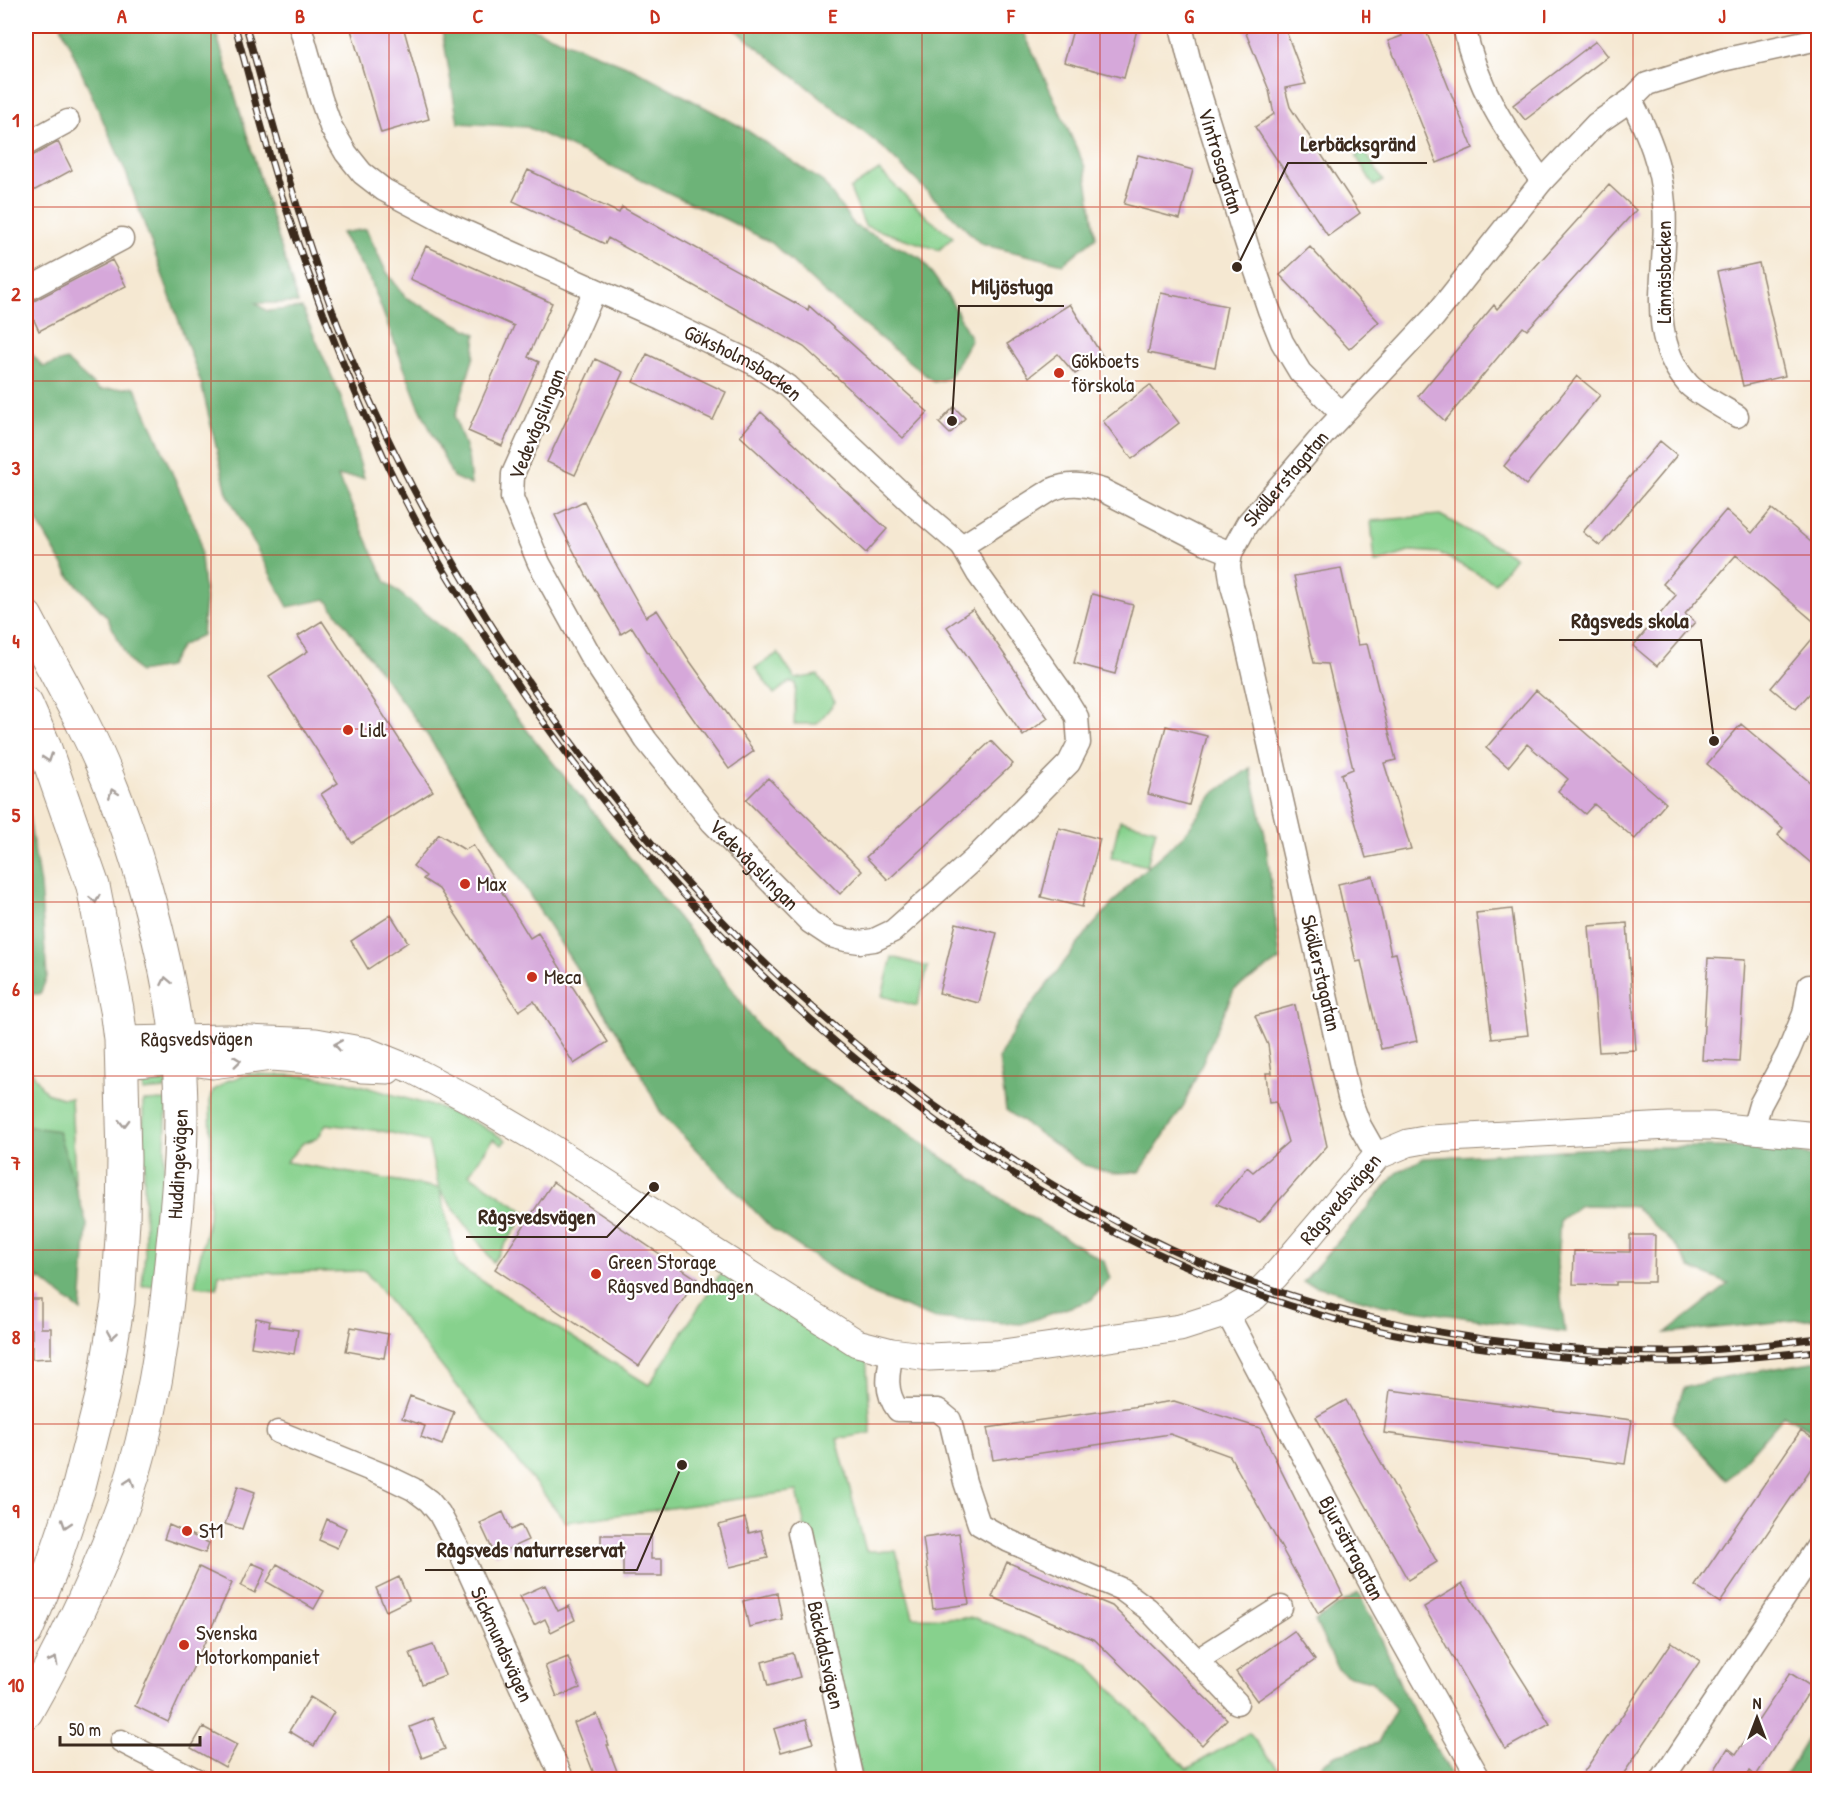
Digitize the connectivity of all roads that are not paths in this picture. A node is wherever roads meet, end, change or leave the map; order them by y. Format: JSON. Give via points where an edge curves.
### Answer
{"nodes":[{"id":1,"x":300,"y":26,"type":"edge"},
{"id":2,"x":1181,"y":26,"type":"edge"},
{"id":3,"x":1464,"y":26,"type":"edge"},
{"id":4,"x":1818,"y":39,"type":"edge"},
{"id":5,"x":1631,"y":100,"type":"junction"},
{"id":6,"x":68,"y":121,"type":"dead end"},
{"id":7,"x":26,"y":144,"type":"edge"},
{"id":8,"x":1542,"y":181,"type":"junction"},
{"id":9,"x":122,"y":239,"type":"dead end"},
{"id":10,"x":26,"y":290,"type":"edge"},
{"id":11,"x":595,"y":290,"type":"junction"},
{"id":12,"x":1342,"y":414,"type":"junction"},
{"id":13,"x":1737,"y":416,"type":"dead end"},
{"id":14,"x":962,"y":546,"type":"junction"},
{"id":15,"x":1232,"y":553,"type":"junction"},
{"id":16,"x":26,"y":617,"type":"edge"},
{"id":17,"x":26,"y":704,"type":"edge"},
{"id":18,"x":1809,"y":986,"type":"dead end"},
{"id":19,"x":178,"y":1049,"type":"junction"},
{"id":20,"x":122,"y":1052,"type":"junction"},
{"id":21,"x":1753,"y":1129,"type":"junction"},
{"id":22,"x":1818,"y":1136,"type":"edge"},
{"id":23,"x":1377,"y":1156,"type":"junction"},
{"id":24,"x":1227,"y":1312,"type":"junction"},
{"id":25,"x":892,"y":1352,"type":"junction"},
{"id":26,"x":278,"y":1432,"type":"dead end"},
{"id":27,"x":799,"y":1532,"type":"dead end"},
{"id":28,"x":1818,"y":1546,"type":"edge"},
{"id":29,"x":1281,"y":1607,"type":"dead end"},
{"id":30,"x":26,"y":1631,"type":"edge"},
{"id":31,"x":1196,"y":1661,"type":"junction"},
{"id":32,"x":1237,"y":1704,"type":"dead end"},
{"id":33,"x":26,"y":1712,"type":"edge"},
{"id":34,"x":121,"y":1741,"type":"dead end"},
{"id":35,"x":197,"y":1779,"type":"edge"},
{"id":36,"x":563,"y":1779,"type":"edge"},
{"id":37,"x":853,"y":1779,"type":"edge"},
{"id":38,"x":1480,"y":1779,"type":"edge"},
{"id":39,"x":1662,"y":1779,"type":"edge"}],
"edges":[{"from":1,"to":11,"type":"street","name":"Göksholmsbacken","via":[[332,127],[362,173],[414,207]]},
{"from":2,"to":12,"type":"street","name":"Vintrosagatan","via":[[1243,234],[1282,342],[1300,372]]},
{"from":3,"to":8,"type":"street","via":[[1491,106]]},
{"from":4,"to":5,"type":"street","name":"Sköllerstagatan","via":[[1722,60],[1647,84]]},
{"from":5,"to":8,"type":"street","name":"Sköllerstagatan","via":[[1596,124]]},
{"from":5,"to":13,"type":"street","name":"Lännäsbacken","via":[[1660,171],[1664,206],[1660,317],[1668,354],[1688,385]]},
{"from":6,"to":7,"type":"street"},
{"from":8,"to":12,"type":"street","name":"Sköllerstagatan","via":[[1434,317]]},
{"from":9,"to":10,"type":"street"},
{"from":11,"to":14,"type":"street","name":"Göksholmsbacken","via":[[768,372]]},
{"from":11,"to":14,"type":"street","name":"Vedevågslingan","via":[[513,474],[515,510],[539,563],[590,655],[646,740],[712,822],[810,922],[831,936],[860,942],[893,931],[974,859],[1069,763],[1080,743],[1077,717]]},
{"from":12,"to":15,"type":"street","name":"Sköllerstagatan","via":[[1247,524]]},
{"from":14,"to":15,"type":"street","via":[[1051,490],[1061,485],[1084,484],[1102,489]]},
{"from":15,"to":23,"type":"street","name":"Sköllerstagatan","via":[[1230,579],[1348,1097]]},
{"from":19,"to":16,"type":"main road","name":"Huddingevägen","one_way":true,"via":[[158,940],[124,822],[84,726]]},
{"from":17,"to":20,"type":"main road","one_way":true,"via":[[93,886]]},
{"from":18,"to":21,"type":"street","via":[[1804,1014],[1760,1105]]},
{"from":19,"to":20,"type":"street","name":"Rågsvedsvägen"},
{"from":19,"to":25,"type":"street","name":"Rågsvedsvägen","via":[[227,1038],[316,1042],[366,1051],[413,1070],[547,1145],[857,1343]]},
{"from":33,"to":19,"type":"main road","name":"Huddingevägen","one_way":true,"via":[[82,1607],[124,1503],[150,1411],[179,1187]]},
{"from":20,"to":30,"type":"main road","one_way":true,"via":[[123,1221],[118,1302],[94,1432],[78,1490]]},
{"from":21,"to":22,"type":"street","name":"Rågsvedsvägen"},
{"from":21,"to":23,"type":"street","name":"Rågsvedsvägen","via":[[1669,1126],[1430,1139]]},
{"from":23,"to":24,"type":"street","name":"Rågsvedsvägen","via":[[1275,1276],[1254,1297]]},
{"from":24,"to":25,"type":"street","name":"Rågsvedsvägen","via":[[1180,1328],[996,1354],[928,1357]]},
{"from":24,"to":38,"type":"street","name":"Bjursätragatan","via":[[1383,1607]]},
{"from":25,"to":31,"type":"street","via":[[887,1388],[891,1401],[898,1410],[938,1410],[950,1420],[978,1524],[1121,1589],[1148,1609]]},
{"from":26,"to":36,"type":"street","name":"Sickmundsvägen","via":[[386,1476],[429,1501],[459,1550]]},
{"from":27,"to":37,"type":"street","name":"Bäckdalsvägen"},
{"from":28,"to":39,"type":"street"},
{"from":29,"to":31,"type":"street"},
{"from":31,"to":32,"type":"street"},
{"from":34,"to":35,"type":"street"}]}
